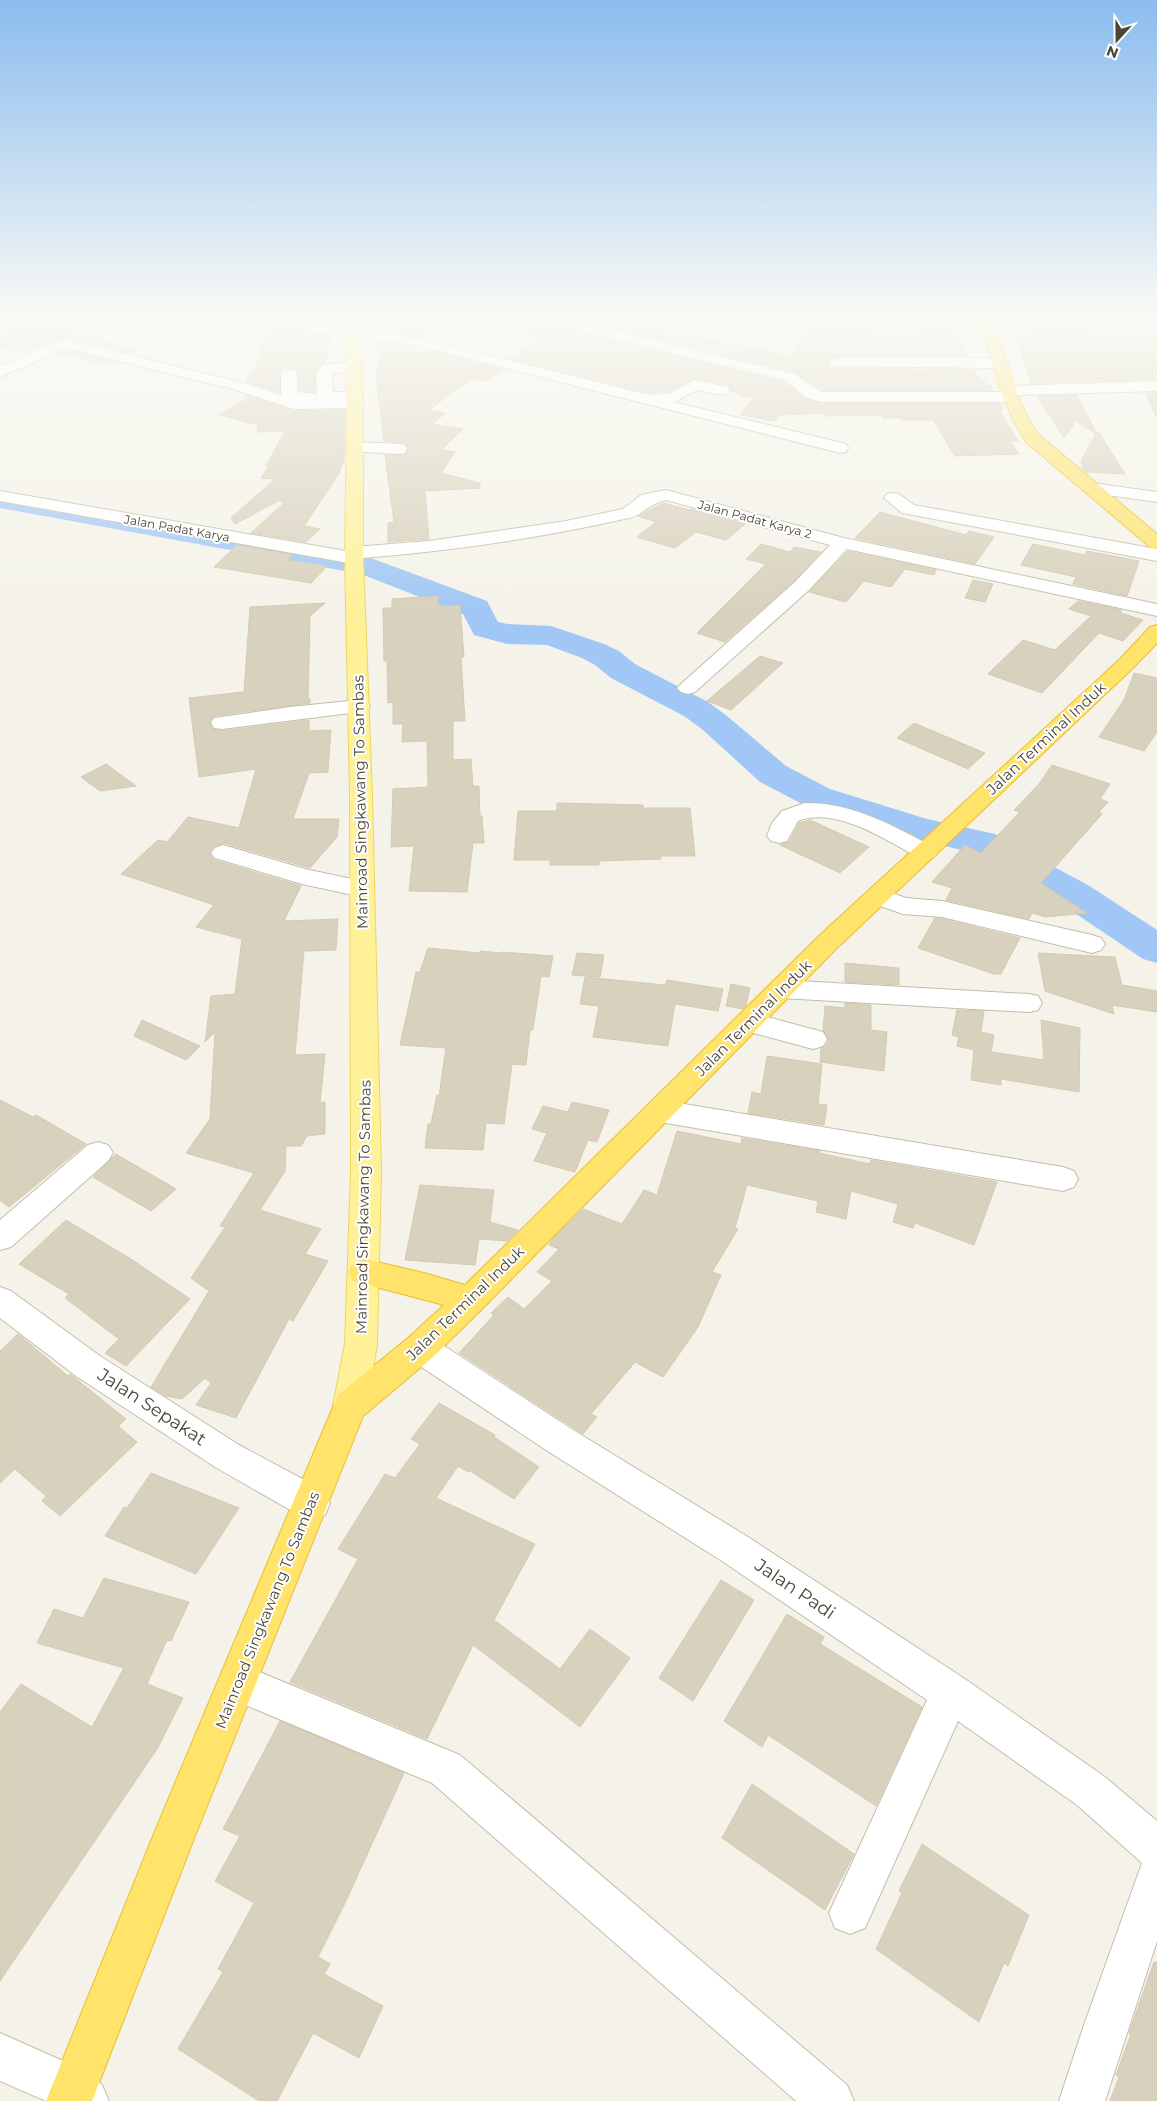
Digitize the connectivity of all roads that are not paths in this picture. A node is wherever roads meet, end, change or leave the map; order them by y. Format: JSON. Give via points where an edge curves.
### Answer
{"nodes":[{"id":1,"x":354,"y":415,"type":"edge"},
{"id":2,"x":707,"y":415,"type":"edge"},
{"id":3,"x":1019,"y":415,"type":"edge"},
{"id":4,"x":355,"y":447,"type":"junction"},
{"id":5,"x":840,"y":448,"type":"dead end"},
{"id":6,"x":399,"y":449,"type":"dead end"},
{"id":7,"x":1096,"y":492,"type":"junction"},
{"id":8,"x":0,"y":496,"type":"edge"},
{"id":9,"x":893,"y":498,"type":"dead end"},
{"id":10,"x":1153,"y":500,"type":"edge"},
{"id":11,"x":843,"y":543,"type":"junction"},
{"id":12,"x":1157,"y":543,"type":"edge"},
{"id":13,"x":1157,"y":555,"type":"edge"},
{"id":14,"x":354,"y":560,"type":"junction"},
{"id":15,"x":1157,"y":610,"type":"edge"},
{"id":16,"x":1157,"y":631,"type":"edge"},
{"id":17,"x":688,"y":688,"type":"dead end"},
{"id":18,"x":358,"y":706,"type":"junction"},
{"id":19,"x":222,"y":723,"type":"dead end"},
{"id":20,"x":779,"y":836,"type":"dead end"},
{"id":21,"x":934,"y":844,"type":"junction"},
{"id":22,"x":223,"y":854,"type":"dead end"},
{"id":23,"x":362,"y":889,"type":"junction"},
{"id":24,"x":878,"y":896,"type":"junction"},
{"id":25,"x":1092,"y":944,"type":"dead end"},
{"id":26,"x":781,"y":990,"type":"junction"},
{"id":27,"x":1029,"y":1003,"type":"dead end"},
{"id":28,"x":749,"y":1022,"type":"junction"},
{"id":29,"x":813,"y":1040,"type":"dead end"},
{"id":30,"x":660,"y":1111,"type":"junction"},
{"id":31,"x":98,"y":1153,"type":"dead end"},
{"id":32,"x":1063,"y":1179,"type":"dead end"},
{"id":33,"x":0,"y":1238,"type":"edge"},
{"id":34,"x":364,"y":1272,"type":"junction"},
{"id":35,"x":0,"y":1300,"type":"edge"},
{"id":36,"x":471,"y":1300,"type":"junction"},
{"id":37,"x":420,"y":1348,"type":"junction"},
{"id":38,"x":350,"y":1406,"type":"junction"},
{"id":39,"x":312,"y":1502,"type":"junction"},
{"id":40,"x":238,"y":1682,"type":"junction"},
{"id":41,"x":951,"y":1692,"type":"junction"},
{"id":42,"x":1157,"y":1848,"type":"edge"},
{"id":43,"x":1157,"y":1878,"type":"edge"},
{"id":44,"x":850,"y":1912,"type":"dead end"},
{"id":45,"x":0,"y":2056,"type":"edge"},
{"id":46,"x":76,"y":2097,"type":"edge"},
{"id":47,"x":831,"y":2101,"type":"edge"},
{"id":48,"x":1082,"y":2101,"type":"edge"}],
"edges":[{"from":1,"to":4,"type":"main road","name":"Mainroad Singkawang To Sambas"},
{"from":2,"to":5,"type":"street"},
{"from":3,"to":7,"type":"highway","via":[[1032,438]]},
{"from":4,"to":6,"type":"street"},
{"from":4,"to":14,"type":"main road","name":"Mainroad Singkawang To Sambas"},
{"from":7,"to":10,"type":"street"},
{"from":7,"to":12,"type":"highway"},
{"from":8,"to":14,"type":"street","name":"Jalan Padat Karya"},
{"from":9,"to":13,"type":"street","via":[[915,511]]},
{"from":11,"to":14,"type":"street","name":"Jalan Padat Karya 2","via":[[666,495],[647,499],[629,513]]},
{"from":11,"to":15,"type":"street","name":"Jalan Padat Karya 2"},
{"from":11,"to":17,"type":"street","via":[[802,586]]},
{"from":14,"to":18,"type":"main road","name":"Mainroad Singkawang To Sambas"},
{"from":16,"to":21,"type":"highway","name":"Jalan Terminal Induk"},
{"from":18,"to":19,"type":"street"},
{"from":18,"to":23,"type":"main road","name":"Mainroad Singkawang To Sambas"},
{"from":20,"to":21,"type":"street","via":[[782,824],[789,816],[819,810]]},
{"from":21,"to":24,"type":"highway","name":"Jalan Terminal Induk"},
{"from":22,"to":23,"type":"street"},
{"from":23,"to":34,"type":"main road","name":"Mainroad Singkawang To Sambas","via":[[366,1172]]},
{"from":24,"to":25,"type":"street","via":[[904,906],[942,909]]},
{"from":24,"to":26,"type":"highway","name":"Jalan Terminal Induk"},
{"from":26,"to":27,"type":"street"},
{"from":26,"to":28,"type":"highway","name":"Jalan Terminal Induk"},
{"from":28,"to":29,"type":"street"},
{"from":28,"to":30,"type":"highway","name":"Jalan Terminal Induk"},
{"from":30,"to":32,"type":"street"},
{"from":30,"to":36,"type":"highway","name":"Jalan Terminal Induk"},
{"from":31,"to":33,"type":"street"},
{"from":34,"to":36,"type":"highway"},
{"from":34,"to":38,"type":"main road","name":"Mainroad Singkawang To Sambas","via":[[361,1344]]},
{"from":35,"to":39,"type":"street","name":"Jalan Sepakat","via":[[96,1372],[227,1456]]},
{"from":36,"to":37,"type":"highway","name":"Jalan Terminal Induk"},
{"from":37,"to":38,"type":"highway","name":"Jalan Terminal Induk"},
{"from":37,"to":41,"type":"street","name":"Jalan Padi","via":[[558,1439],[735,1548]]},
{"from":38,"to":39,"type":"highway","name":"Mainroad Singkawang To Sambas"},
{"from":39,"to":40,"type":"highway","name":"Mainroad Singkawang To Sambas"},
{"from":40,"to":46,"type":"highway","name":"Mainroad Singkawang To Sambas","via":[[176,1831]]},
{"from":40,"to":47,"type":"street","via":[[446,1769]]},
{"from":41,"to":42,"type":"street","name":"Jalan Padi","via":[[1091,1791]]},
{"from":41,"to":44,"type":"street"},
{"from":43,"to":48,"type":"street"},
{"from":45,"to":46,"type":"street"}]}
